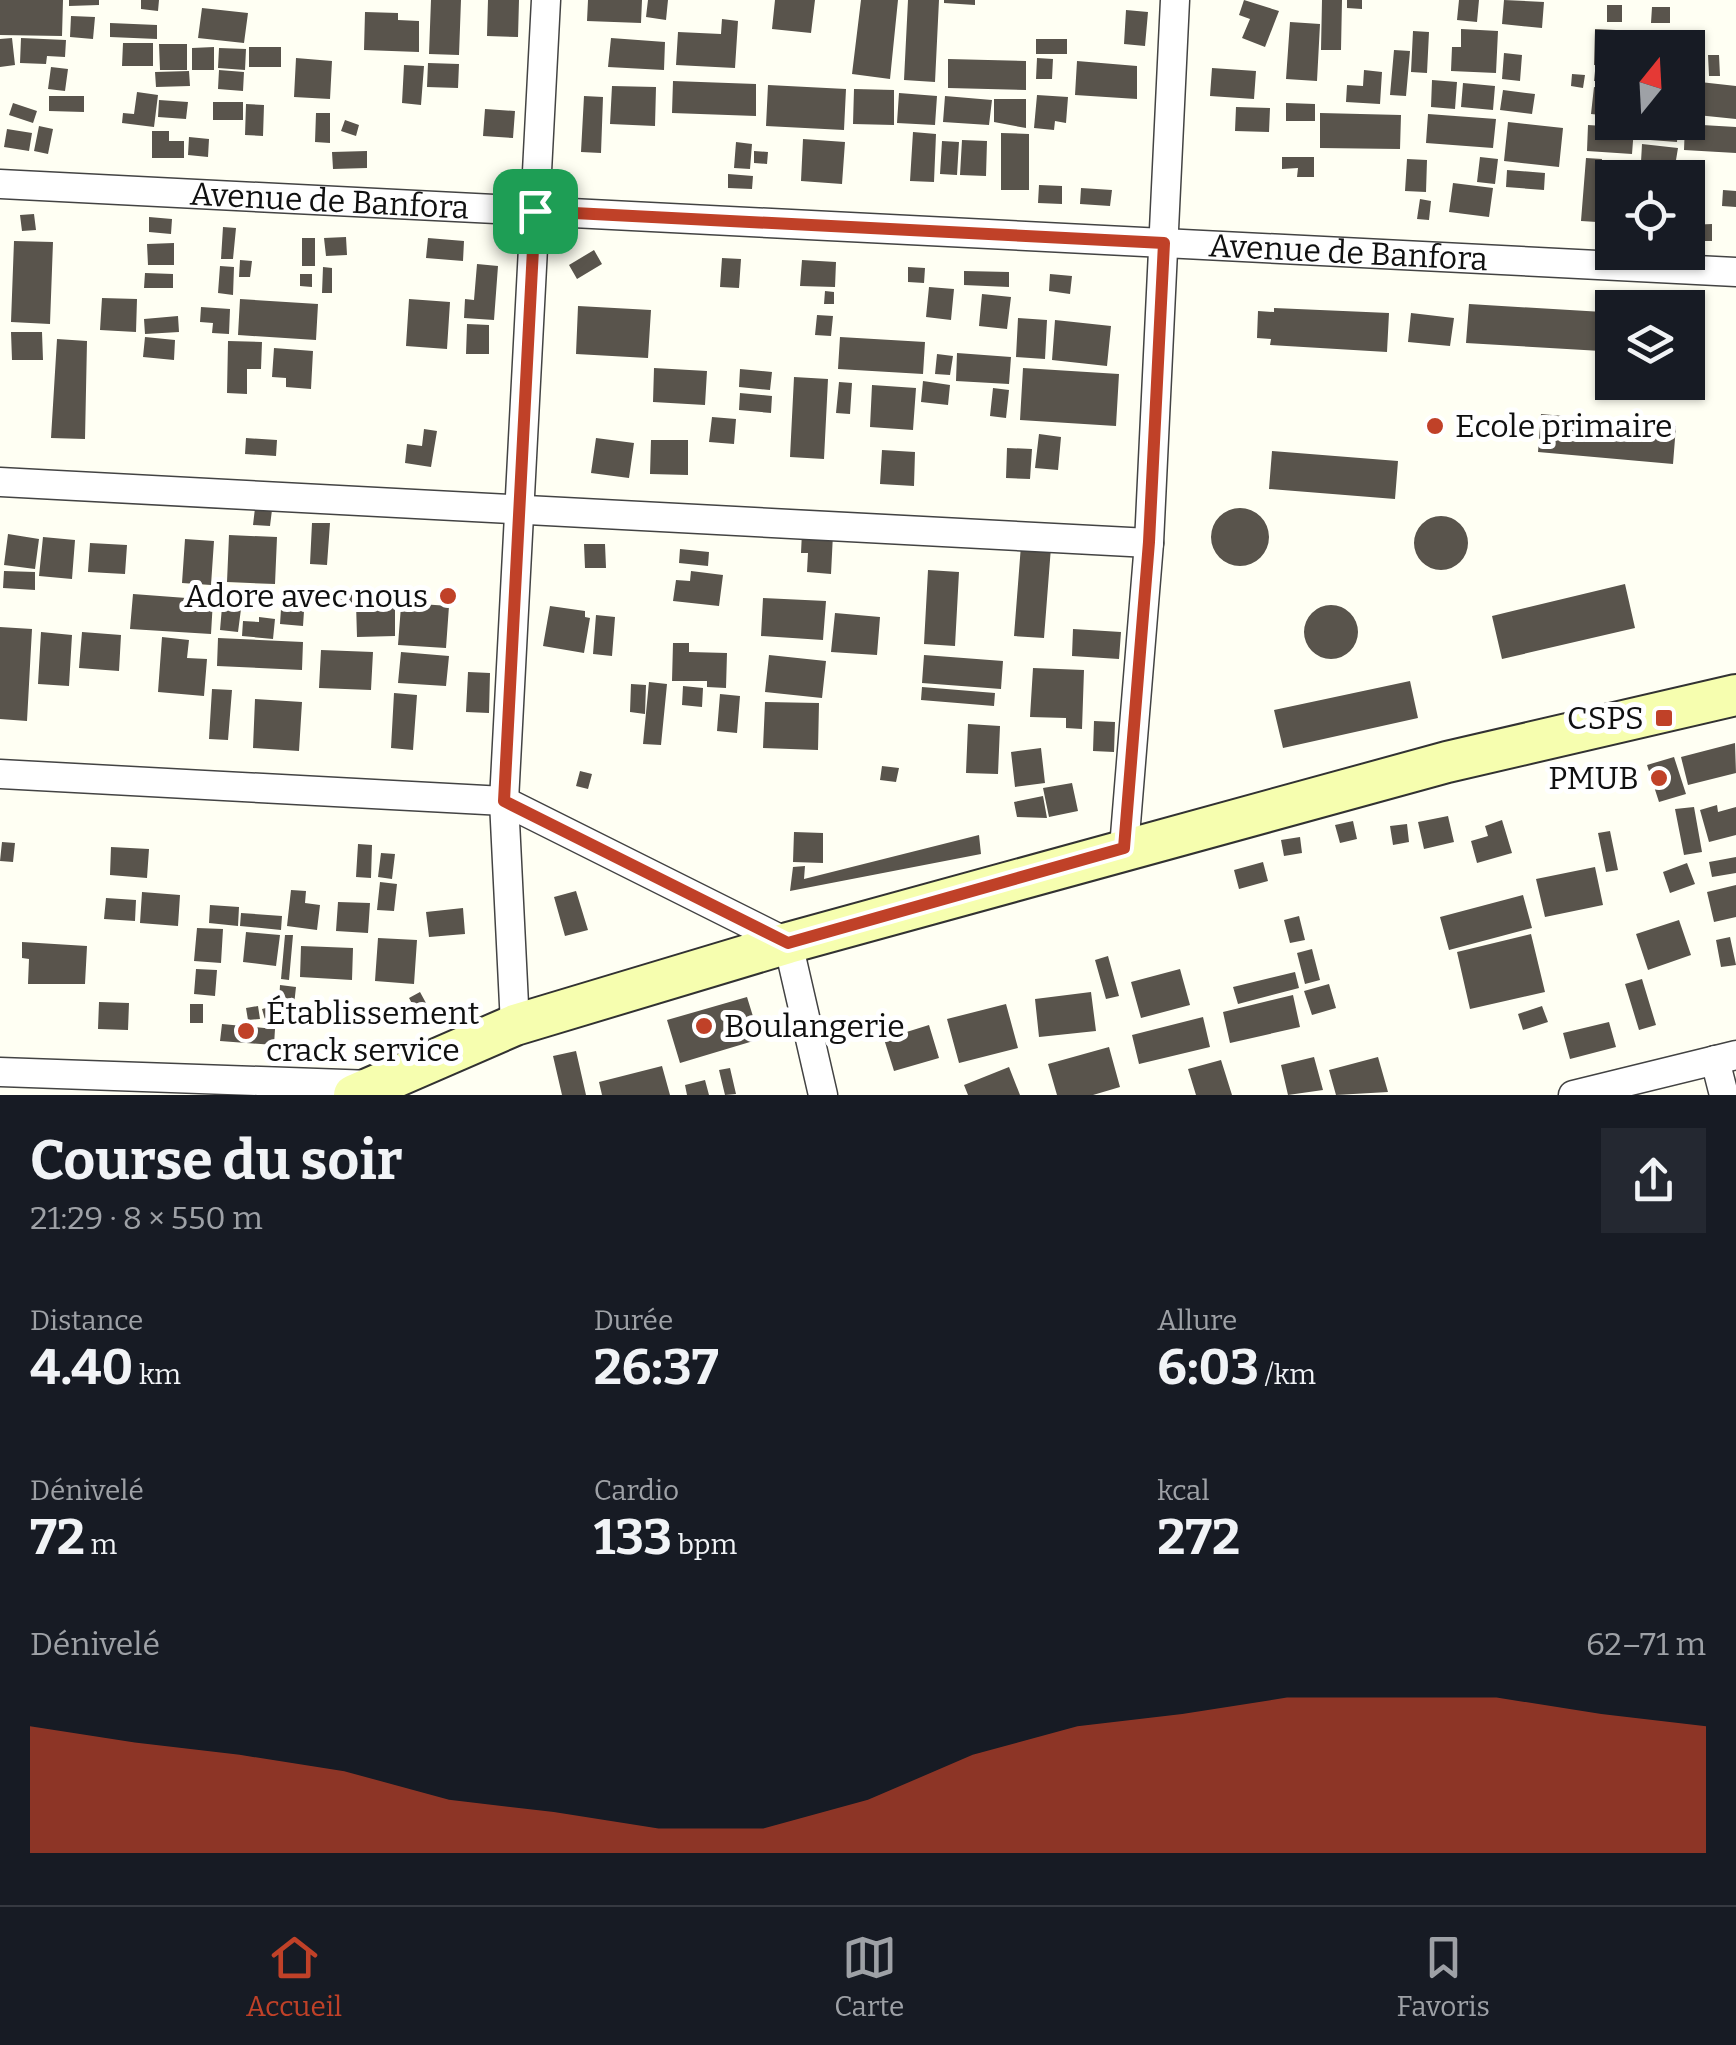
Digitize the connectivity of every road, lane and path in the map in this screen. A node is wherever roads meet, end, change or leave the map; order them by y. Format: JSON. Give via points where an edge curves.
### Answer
{"nodes":[{"id":1,"x":546,"y":0,"type":"edge"},
{"id":2,"x":1176,"y":0,"type":"edge"},
{"id":3,"x":0,"y":184,"type":"edge"},
{"id":4,"x":535,"y":211,"type":"junction"},
{"id":5,"x":1164,"y":243,"type":"junction"},
{"id":6,"x":1736,"y":272,"type":"edge"},
{"id":7,"x":0,"y":482,"type":"edge"},
{"id":8,"x":519,"y":509,"type":"junction"},
{"id":9,"x":1149,"y":542,"type":"junction"},
{"id":10,"x":1736,"y":695,"type":"edge"},
{"id":11,"x":0,"y":774,"type":"edge"},
{"id":12,"x":504,"y":801,"type":"junction"},
{"id":13,"x":1124,"y":848,"type":"junction"},
{"id":14,"x":788,"y":943,"type":"junction"},
{"id":15,"x":515,"y":1025,"type":"junction"},
{"id":16,"x":1726,"y":1057,"type":"edge"},
{"id":17,"x":0,"y":1072,"type":"edge"},
{"id":18,"x":365,"y":1090,"type":"edge"},
{"id":19,"x":823,"y":1095,"type":"edge"},
{"id":20,"x":1573,"y":1095,"type":"edge"},
{"id":21,"x":1724,"y":1095,"type":"edge"}],
"edges":[{"from":1,"to":4,"type":"street"},
{"from":2,"to":5,"type":"street"},
{"from":3,"to":4,"type":"street","name":"Avenue de Banfora"},
{"from":4,"to":5,"type":"street","name":"Avenue de Banfora"},
{"from":4,"to":8,"type":"street"},
{"from":5,"to":6,"type":"street","name":"Avenue de Banfora"},
{"from":5,"to":9,"type":"street"},
{"from":7,"to":8,"type":"street"},
{"from":8,"to":9,"type":"street"},
{"from":8,"to":12,"type":"street"},
{"from":9,"to":13,"type":"street"},
{"from":10,"to":13,"type":"main road","via":[[1447,762]]},
{"from":11,"to":12,"type":"street"},
{"from":12,"to":14,"type":"street"},
{"from":12,"to":15,"type":"street"},
{"from":13,"to":14,"type":"main road"},
{"from":14,"to":15,"type":"main road"},
{"from":14,"to":19,"type":"street"},
{"from":15,"to":18,"type":"main road"},
{"from":16,"to":20,"type":"street"},
{"from":16,"to":21,"type":"street"},
{"from":17,"to":18,"type":"street"}]}
